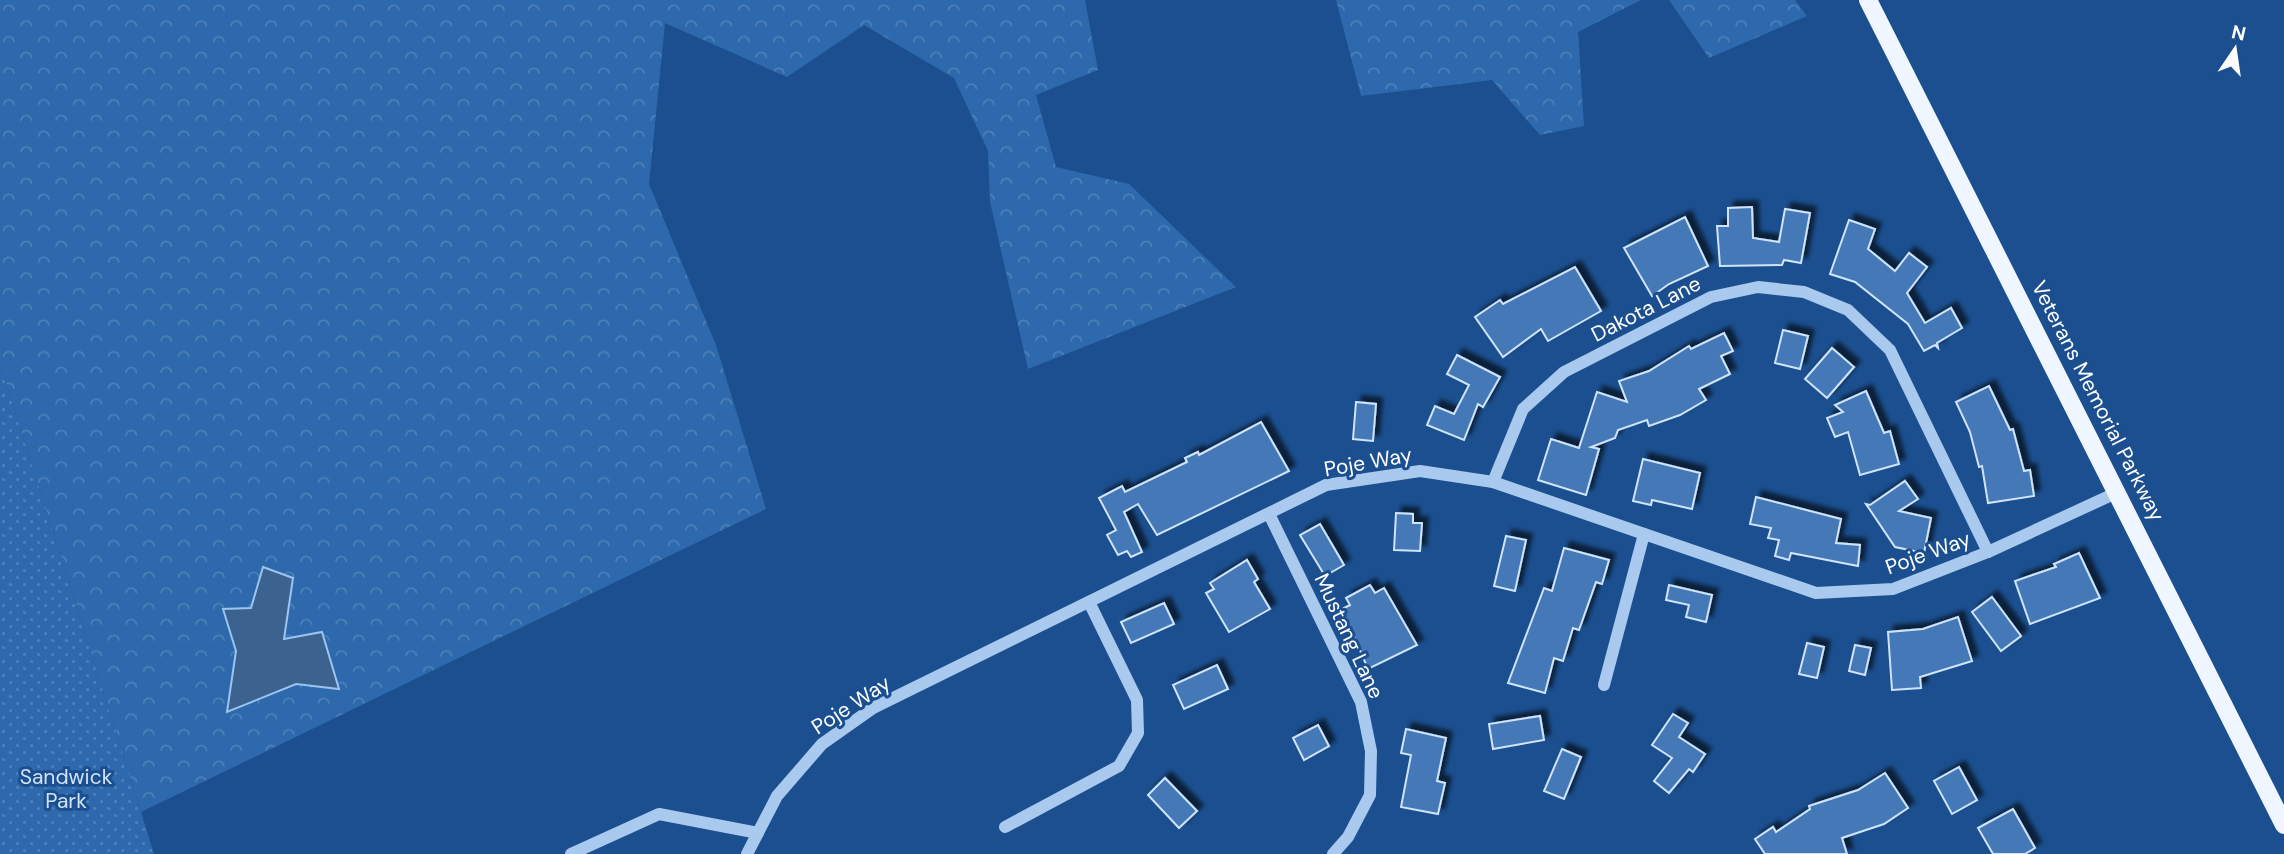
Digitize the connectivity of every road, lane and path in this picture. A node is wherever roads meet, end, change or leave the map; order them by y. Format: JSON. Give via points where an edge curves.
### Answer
{"nodes":[{"id":1,"x":1868,"y":0,"type":"edge"},
{"id":2,"x":1493,"y":482,"type":"junction"},
{"id":3,"x":2118,"y":492,"type":"junction"},
{"id":4,"x":1269,"y":514,"type":"junction"},
{"id":5,"x":1644,"y":534,"type":"junction"},
{"id":6,"x":1988,"y":552,"type":"junction"},
{"id":7,"x":1089,"y":602,"type":"junction"},
{"id":8,"x":1604,"y":685,"type":"dead end"},
{"id":9,"x":2284,"y":824,"type":"edge"},
{"id":10,"x":1004,"y":827,"type":"dead end"},
{"id":11,"x":758,"y":833,"type":"junction"},
{"id":12,"x":571,"y":854,"type":"edge"},
{"id":13,"x":747,"y":854,"type":"edge"},
{"id":14,"x":1333,"y":854,"type":"edge"}],
"edges":[{"from":1,"to":3,"type":"main road","name":"Veterans Memorial Parkway"},
{"from":2,"to":4,"type":"street","name":"Poje Way","via":[[1420,471],[1326,485]]},
{"from":2,"to":5,"type":"street","name":"Poje Way"},
{"from":2,"to":6,"type":"street","name":"Dakota Lane","via":[[1523,410],[1564,372],[1710,297],[1758,287],[1804,292],[1848,310],[1891,351]]},
{"from":3,"to":6,"type":"street","name":"Poje Way"},
{"from":3,"to":9,"type":"main road","name":"Veterans Memorial Parkway"},
{"from":4,"to":7,"type":"street","name":"Poje Way"},
{"from":4,"to":14,"type":"street","name":"Mustang Lane","via":[[1361,702],[1371,751],[1370,795],[1348,837]]},
{"from":5,"to":6,"type":"street","name":"Poje Way","via":[[1816,593],[1893,589]]},
{"from":5,"to":8,"type":"street"},
{"from":7,"to":10,"type":"street","via":[[1138,700],[1138,733],[1119,765]]},
{"from":7,"to":11,"type":"street","name":"Poje Way","via":[[873,708],[822,744],[777,796]]},
{"from":11,"to":12,"type":"street","via":[[659,814]]},
{"from":11,"to":13,"type":"street","name":"Poje Way"}]}
